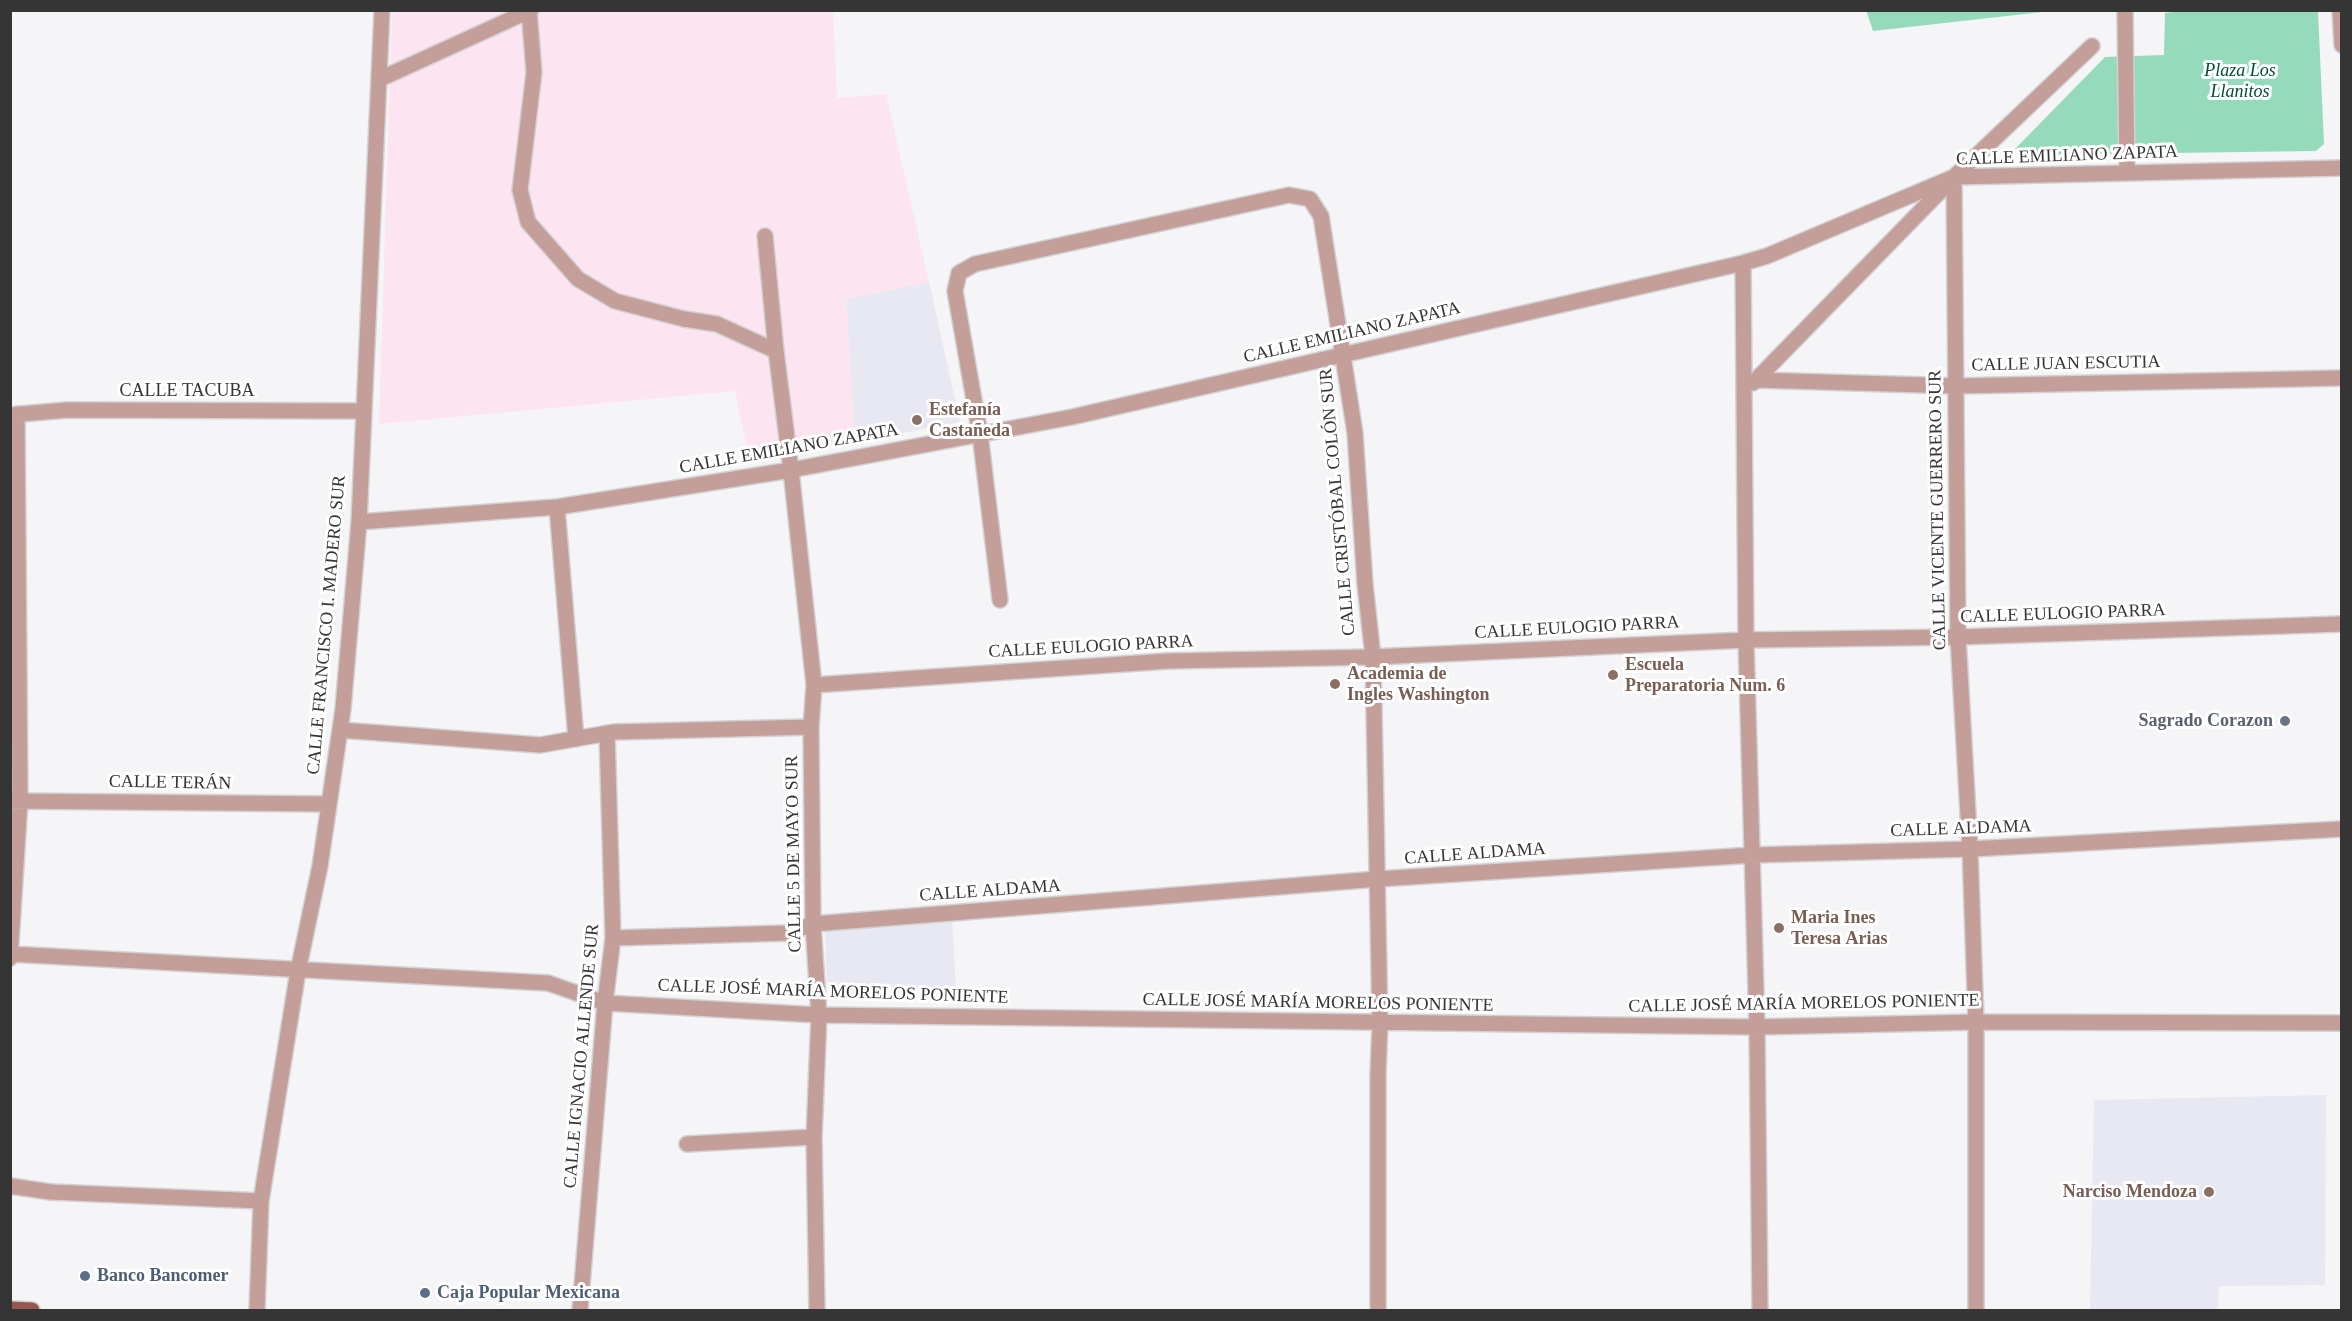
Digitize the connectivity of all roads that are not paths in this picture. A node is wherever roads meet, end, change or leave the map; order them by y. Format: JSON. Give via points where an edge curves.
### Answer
{"nodes":[{"id":1,"x":382,"y":10,"type":"edge"},
{"id":2,"x":2125,"y":10,"type":"edge"},
{"id":3,"x":2340,"y":10,"type":"edge"},
{"id":4,"x":530,"y":11,"type":"edge"},
{"id":5,"x":2342,"y":45,"type":"edge"},
{"id":6,"x":2092,"y":46,"type":"dead end"},
{"id":7,"x":380,"y":79,"type":"junction"},
{"id":8,"x":2342,"y":168,"type":"edge"},
{"id":9,"x":2127,"y":173,"type":"junction"},
{"id":10,"x":1954,"y":177,"type":"junction"},
{"id":11,"x":765,"y":236,"type":"dead end"},
{"id":12,"x":1743,"y":263,"type":"junction"},
{"id":13,"x":776,"y":351,"type":"junction"},
{"id":14,"x":1344,"y":355,"type":"junction"},
{"id":15,"x":2342,"y":378,"type":"edge"},
{"id":16,"x":1756,"y":380,"type":"junction"},
{"id":17,"x":1956,"y":386,"type":"junction"},
{"id":18,"x":1745,"y":392,"type":"junction"},
{"id":19,"x":364,"y":411,"type":"junction"},
{"id":20,"x":14,"y":414,"type":"edge"},
{"id":21,"x":980,"y":434,"type":"junction"},
{"id":22,"x":791,"y":470,"type":"junction"},
{"id":23,"x":558,"y":507,"type":"junction"},
{"id":24,"x":359,"y":522,"type":"junction"},
{"id":25,"x":1000,"y":600,"type":"dead end"},
{"id":26,"x":2342,"y":624,"type":"edge"},
{"id":27,"x":1958,"y":637,"type":"junction"},
{"id":28,"x":1746,"y":640,"type":"junction"},
{"id":29,"x":1373,"y":657,"type":"junction"},
{"id":30,"x":814,"y":685,"type":"junction"},
{"id":31,"x":810,"y":727,"type":"junction"},
{"id":32,"x":340,"y":730,"type":"junction"},
{"id":33,"x":607,"y":733,"type":"junction"},
{"id":34,"x":576,"y":739,"type":"junction"},
{"id":35,"x":15,"y":801,"type":"edge"},
{"id":36,"x":329,"y":804,"type":"junction"},
{"id":37,"x":2342,"y":829,"type":"edge"},
{"id":38,"x":1970,"y":849,"type":"junction"},
{"id":39,"x":1753,"y":855,"type":"junction"},
{"id":40,"x":1378,"y":879,"type":"junction"},
{"id":41,"x":813,"y":924,"type":"junction"},
{"id":42,"x":614,"y":938,"type":"junction"},
{"id":43,"x":11,"y":956,"type":"edge"},
{"id":44,"x":298,"y":971,"type":"junction"},
{"id":45,"x":605,"y":1003,"type":"junction"},
{"id":46,"x":819,"y":1015,"type":"junction"},
{"id":47,"x":1976,"y":1022,"type":"junction"},
{"id":48,"x":2342,"y":1023,"type":"edge"},
{"id":49,"x":1380,"y":1024,"type":"junction"},
{"id":50,"x":1757,"y":1027,"type":"junction"},
{"id":51,"x":814,"y":1137,"type":"junction"},
{"id":52,"x":687,"y":1144,"type":"dead end"},
{"id":53,"x":10,"y":1186,"type":"edge"},
{"id":54,"x":261,"y":1201,"type":"junction"},
{"id":55,"x":10,"y":1309,"type":"edge"},
{"id":56,"x":32,"y":1311,"type":"edge"},
{"id":57,"x":257,"y":1311,"type":"edge"},
{"id":58,"x":580,"y":1311,"type":"edge"},
{"id":59,"x":817,"y":1311,"type":"edge"},
{"id":60,"x":1378,"y":1311,"type":"edge"},
{"id":61,"x":1760,"y":1311,"type":"edge"},
{"id":62,"x":1976,"y":1311,"type":"edge"}],
"edges":[{"from":1,"to":7,"type":"street","name":"CALLE FRANCISCO I. MADERO SUR"},
{"from":2,"to":9,"type":"street"},
{"from":3,"to":5,"type":"street"},
{"from":4,"to":7,"type":"street"},
{"from":4,"to":13,"type":"street","via":[[534,72],[520,190],[528,222],[578,279],[615,301],[717,324]]},
{"from":6,"to":10,"type":"street"},
{"from":7,"to":19,"type":"street","name":"CALLE FRANCISCO I. MADERO SUR"},
{"from":8,"to":9,"type":"street","name":"CALLE EMILIANO ZAPATA"},
{"from":9,"to":10,"type":"street","name":"CALLE EMILIANO ZAPATA"},
{"from":10,"to":12,"type":"street","name":"CALLE EMILIANO ZAPATA"},
{"from":10,"to":16,"type":"street"},
{"from":10,"to":17,"type":"street","name":"CALLE VICENTE GUERRERO SUR"},
{"from":11,"to":13,"type":"street","name":"CALLE 5 DE MAYO SUR"},
{"from":12,"to":14,"type":"street","name":"CALLE EMILIANO ZAPATA"},
{"from":12,"to":18,"type":"street"},
{"from":13,"to":22,"type":"street","name":"CALLE 5 DE MAYO SUR"},
{"from":14,"to":21,"type":"street","name":"CALLE EMILIANO ZAPATA"},
{"from":14,"to":21,"type":"street","name":"CALLE CRISTÓBAL COLÓN SUR","via":[[1321,216],[1310,199],[1289,195],[975,264],[959,273],[955,291]]},
{"from":14,"to":29,"type":"street","name":"CALLE CRISTÓBAL COLÓN SUR","via":[[1355,433]]},
{"from":15,"to":17,"type":"street","name":"CALLE JUAN ESCUTIA"},
{"from":16,"to":17,"type":"street","name":"CALLE JUAN ESCUTIA"},
{"from":16,"to":18,"type":"street"},
{"from":17,"to":27,"type":"street","name":"CALLE VICENTE GUERRERO SUR"},
{"from":18,"to":28,"type":"street"},
{"from":19,"to":20,"type":"street","name":"CALLE TACUBA","via":[[68,410]]},
{"from":19,"to":24,"type":"street","name":"CALLE FRANCISCO I. MADERO SUR"},
{"from":20,"to":35,"type":"street"},
{"from":21,"to":22,"type":"street","name":"CALLE EMILIANO ZAPATA"},
{"from":21,"to":25,"type":"street"},
{"from":22,"to":23,"type":"street","name":"CALLE EMILIANO ZAPATA"},
{"from":22,"to":30,"type":"street","name":"CALLE 5 DE MAYO SUR"},
{"from":23,"to":24,"type":"street","name":"CALLE EMILIANO ZAPATA"},
{"from":23,"to":34,"type":"street"},
{"from":24,"to":32,"type":"street","name":"CALLE FRANCISCO I. MADERO SUR"},
{"from":26,"to":27,"type":"street","name":"CALLE EULOGIO PARRA"},
{"from":27,"to":28,"type":"street","name":"CALLE EULOGIO PARRA"},
{"from":27,"to":38,"type":"street","name":"CALLE VICENTE GUERRERO SUR"},
{"from":28,"to":29,"type":"street","name":"CALLE EULOGIO PARRA"},
{"from":28,"to":39,"type":"street"},
{"from":29,"to":30,"type":"street","name":"CALLE EULOGIO PARRA","via":[[1168,661]]},
{"from":29,"to":40,"type":"street","name":"CALLE CRISTÓBAL COLÓN SUR"},
{"from":30,"to":31,"type":"street","name":"CALLE 5 DE MAYO SUR"},
{"from":31,"to":33,"type":"street"},
{"from":31,"to":41,"type":"street","name":"CALLE 5 DE MAYO SUR"},
{"from":32,"to":34,"type":"street","via":[[540,745]]},
{"from":32,"to":36,"type":"street","name":"CALLE FRANCISCO I. MADERO SUR"},
{"from":33,"to":34,"type":"street"},
{"from":33,"to":42,"type":"street","name":"CALLE IGNACIO ALLENDE SUR"},
{"from":35,"to":36,"type":"street","name":"CALLE TERÁN"},
{"from":35,"to":43,"type":"street"},
{"from":36,"to":44,"type":"street","name":"CALLE FRANCISCO I. MADERO SUR"},
{"from":37,"to":38,"type":"street","name":"CALLE ALDAMA"},
{"from":38,"to":39,"type":"street","name":"CALLE ALDAMA"},
{"from":38,"to":47,"type":"street","name":"CALLE VICENTE GUERRERO SUR"},
{"from":39,"to":40,"type":"street","name":"CALLE ALDAMA"},
{"from":39,"to":50,"type":"street"},
{"from":40,"to":41,"type":"street","name":"CALLE ALDAMA"},
{"from":40,"to":49,"type":"street","name":"CALLE CRISTÓBAL COLÓN SUR"},
{"from":41,"to":42,"type":"street","name":"CALLE ALDAMA","via":[[788,933]]},
{"from":41,"to":46,"type":"street","name":"CALLE 5 DE MAYO SUR"},
{"from":42,"to":45,"type":"street","name":"CALLE IGNACIO ALLENDE SUR"},
{"from":43,"to":44,"type":"street","name":"CALLE JOSÉ MARÍA MORELOS PONIENTE"},
{"from":44,"to":45,"type":"street","name":"CALLE JOSÉ MARÍA MORELOS PONIENTE","via":[[548,983]]},
{"from":44,"to":54,"type":"street","name":"CALLE FRANCISCO I. MADERO SUR"},
{"from":45,"to":46,"type":"street","name":"CALLE JOSÉ MARÍA MORELOS PONIENTE"},
{"from":45,"to":58,"type":"street","name":"CALLE IGNACIO ALLENDE SUR"},
{"from":46,"to":49,"type":"street","name":"CALLE JOSÉ MARÍA MORELOS PONIENTE"},
{"from":46,"to":51,"type":"street","name":"CALLE 5 DE MAYO SUR"},
{"from":47,"to":48,"type":"street","name":"CALLE JOSÉ MARÍA MORELOS PONIENTE"},
{"from":47,"to":50,"type":"street","name":"CALLE JOSÉ MARÍA MORELOS PONIENTE"},
{"from":47,"to":62,"type":"street","name":"CALLE VICENTE GUERRERO SUR"},
{"from":49,"to":50,"type":"street","name":"CALLE JOSÉ MARÍA MORELOS PONIENTE"},
{"from":49,"to":60,"type":"street","name":"CALLE CRISTÓBAL COLÓN SUR"},
{"from":50,"to":61,"type":"street"},
{"from":51,"to":52,"type":"street"},
{"from":51,"to":59,"type":"street","name":"CALLE 5 DE MAYO SUR"},
{"from":53,"to":54,"type":"street","via":[[51,1192]]},
{"from":54,"to":57,"type":"street","name":"CALLE FRANCISCO I. MADERO SUR"},
{"from":55,"to":56,"type":"main road"}]}
